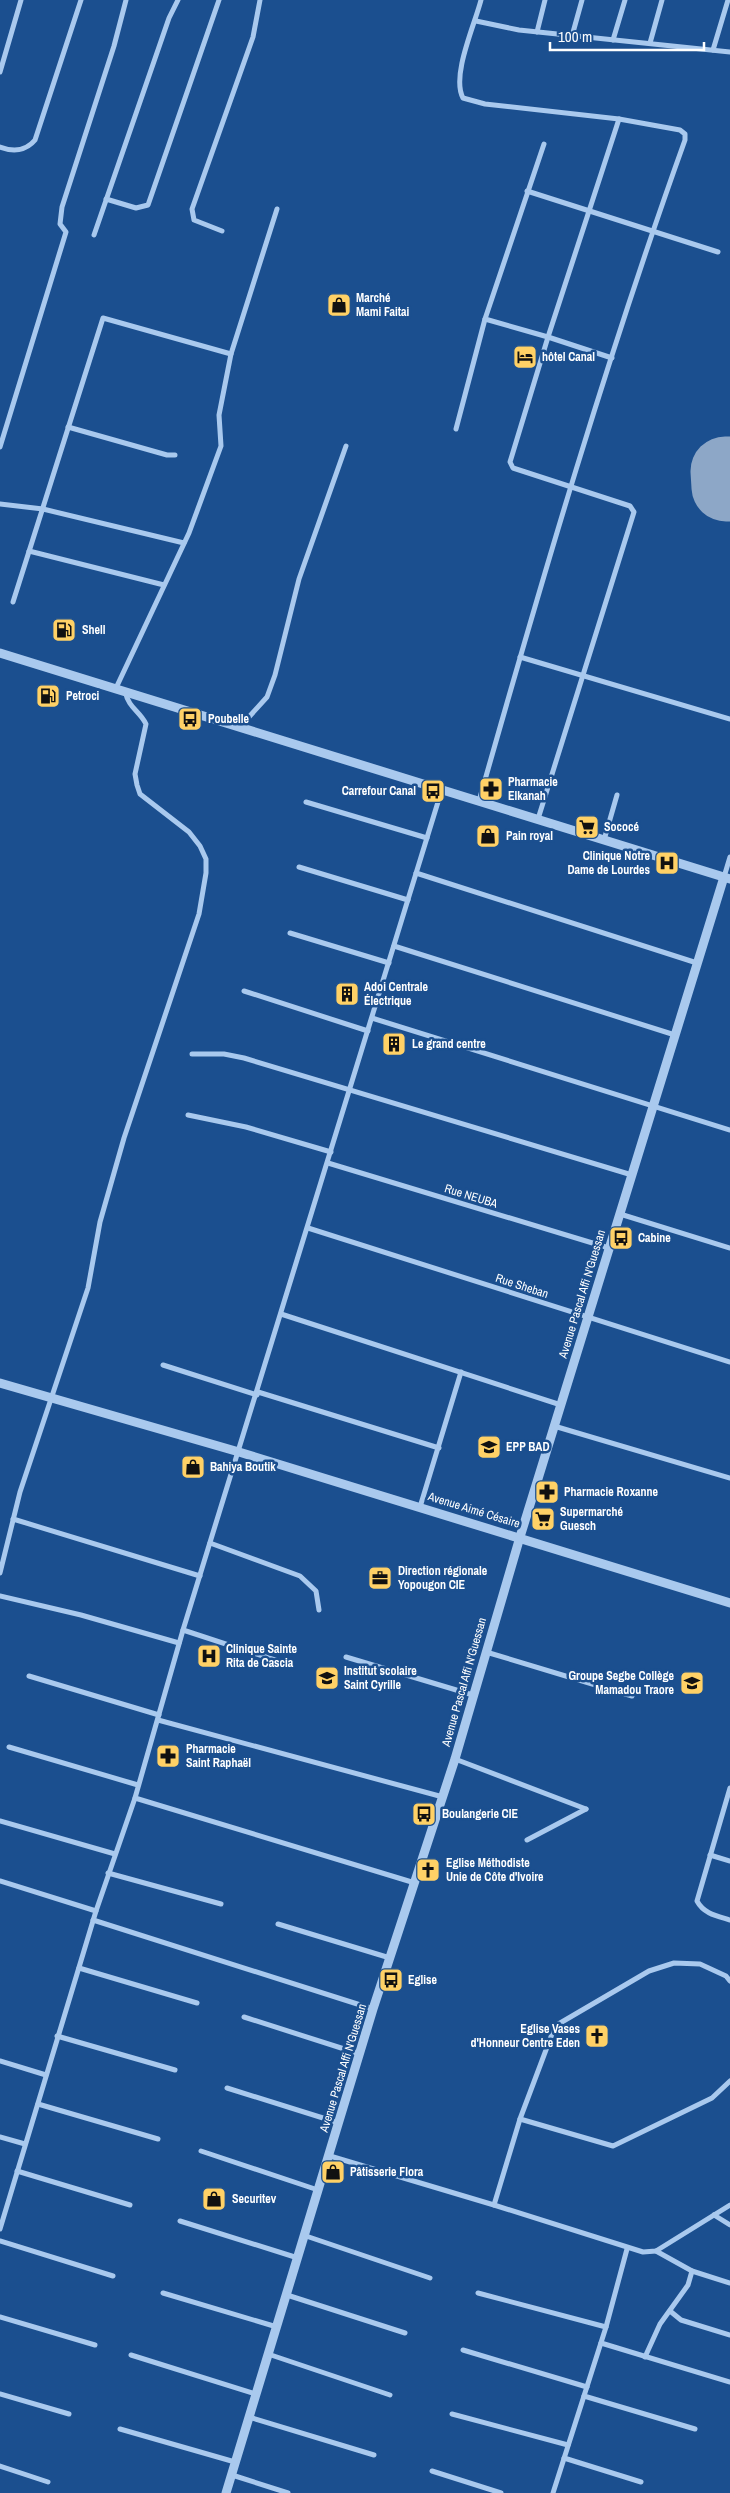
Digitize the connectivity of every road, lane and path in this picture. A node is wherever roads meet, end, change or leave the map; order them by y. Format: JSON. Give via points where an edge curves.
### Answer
{"nodes":[{"id":1,"x":21,"y":0,"type":"edge"},
{"id":2,"x":81,"y":0,"type":"edge"},
{"id":3,"x":126,"y":0,"type":"edge"},
{"id":4,"x":178,"y":0,"type":"edge"},
{"id":5,"x":219,"y":0,"type":"edge"},
{"id":6,"x":260,"y":0,"type":"edge"},
{"id":7,"x":481,"y":0,"type":"edge"},
{"id":8,"x":545,"y":0,"type":"edge"},
{"id":9,"x":582,"y":0,"type":"edge"},
{"id":10,"x":625,"y":0,"type":"edge"},
{"id":11,"x":662,"y":0,"type":"edge"},
{"id":12,"x":728,"y":0,"type":"edge"},
{"id":13,"x":476,"y":21,"type":"junction"},
{"id":14,"x":537,"y":32,"type":"junction"},
{"id":15,"x":572,"y":36,"type":"junction"},
{"id":16,"x":613,"y":40,"type":"junction"},
{"id":17,"x":650,"y":44,"type":"junction"},
{"id":18,"x":713,"y":50,"type":"junction"},
{"id":19,"x":730,"y":52,"type":"edge"},
{"id":20,"x":0,"y":72,"type":"edge"},
{"id":21,"x":619,"y":119,"type":"junction"},
{"id":22,"x":544,"y":144,"type":"dead end"},
{"id":23,"x":0,"y":147,"type":"edge"},
{"id":24,"x":527,"y":191,"type":"junction"},
{"id":25,"x":106,"y":198,"type":"junction"},
{"id":26,"x":277,"y":208,"type":"dead end"},
{"id":27,"x":589,"y":211,"type":"junction"},
{"id":28,"x":653,"y":230,"type":"junction"},
{"id":29,"x":222,"y":231,"type":"dead end"},
{"id":30,"x":94,"y":234,"type":"dead end"},
{"id":31,"x":718,"y":252,"type":"dead end"},
{"id":32,"x":485,"y":319,"type":"junction"},
{"id":33,"x":548,"y":336,"type":"junction"},
{"id":34,"x":231,"y":354,"type":"junction"},
{"id":35,"x":612,"y":358,"type":"junction"},
{"id":36,"x":68,"y":427,"type":"junction"},
{"id":37,"x":456,"y":429,"type":"dead end"},
{"id":38,"x":346,"y":446,"type":"dead end"},
{"id":39,"x":0,"y":447,"type":"edge"},
{"id":40,"x":175,"y":455,"type":"dead end"},
{"id":41,"x":571,"y":488,"type":"junction"},
{"id":42,"x":0,"y":504,"type":"edge"},
{"id":43,"x":43,"y":509,"type":"junction"},
{"id":44,"x":184,"y":542,"type":"junction"},
{"id":45,"x":29,"y":551,"type":"junction"},
{"id":46,"x":164,"y":585,"type":"junction"},
{"id":47,"x":14,"y":602,"type":"dead end"},
{"id":48,"x":0,"y":653,"type":"edge"},
{"id":49,"x":520,"y":657,"type":"junction"},
{"id":50,"x":584,"y":675,"type":"junction"},
{"id":51,"x":121,"y":689,"type":"junction"},
{"id":52,"x":730,"y":718,"type":"edge"},
{"id":53,"x":242,"y":727,"type":"junction"},
{"id":54,"x":442,"y":789,"type":"junction"},
{"id":55,"x":617,"y":795,"type":"dead end"},
{"id":56,"x":478,"y":801,"type":"junction"},
{"id":57,"x":306,"y":802,"type":"dead end"},
{"id":58,"x":538,"y":819,"type":"junction"},
{"id":59,"x":427,"y":838,"type":"junction"},
{"id":60,"x":604,"y":840,"type":"junction"},
{"id":61,"x":730,"y":857,"type":"edge"},
{"id":62,"x":299,"y":867,"type":"dead end"},
{"id":63,"x":416,"y":873,"type":"junction"},
{"id":64,"x":727,"y":878,"type":"edge"},
{"id":65,"x":408,"y":900,"type":"junction"},
{"id":66,"x":290,"y":933,"type":"dead end"},
{"id":67,"x":394,"y":946,"type":"junction"},
{"id":68,"x":697,"y":962,"type":"junction"},
{"id":69,"x":389,"y":963,"type":"junction"},
{"id":70,"x":244,"y":991,"type":"dead end"},
{"id":71,"x":372,"y":1018,"type":"junction"},
{"id":72,"x":368,"y":1031,"type":"junction"},
{"id":73,"x":675,"y":1035,"type":"junction"},
{"id":74,"x":192,"y":1054,"type":"dead end"},
{"id":75,"x":350,"y":1090,"type":"junction"},
{"id":76,"x":653,"y":1106,"type":"junction"},
{"id":77,"x":188,"y":1115,"type":"dead end"},
{"id":78,"x":730,"y":1130,"type":"edge"},
{"id":79,"x":331,"y":1152,"type":"junction"},
{"id":80,"x":328,"y":1163,"type":"junction"},
{"id":81,"x":632,"y":1175,"type":"junction"},
{"id":82,"x":620,"y":1214,"type":"junction"},
{"id":83,"x":308,"y":1228,"type":"junction"},
{"id":84,"x":609,"y":1248,"type":"junction"},
{"id":85,"x":730,"y":1248,"type":"edge"},
{"id":86,"x":282,"y":1314,"type":"junction"},
{"id":87,"x":588,"y":1317,"type":"junction"},
{"id":88,"x":730,"y":1362,"type":"edge"},
{"id":89,"x":163,"y":1365,"type":"dead end"},
{"id":90,"x":461,"y":1372,"type":"junction"},
{"id":91,"x":0,"y":1383,"type":"edge"},
{"id":92,"x":257,"y":1393,"type":"junction"},
{"id":93,"x":52,"y":1400,"type":"junction"},
{"id":94,"x":561,"y":1405,"type":"junction"},
{"id":95,"x":554,"y":1426,"type":"junction"},
{"id":96,"x":439,"y":1448,"type":"junction"},
{"id":97,"x":239,"y":1452,"type":"junction"},
{"id":98,"x":730,"y":1478,"type":"edge"},
{"id":99,"x":420,"y":1507,"type":"junction"},
{"id":100,"x":13,"y":1519,"type":"junction"},
{"id":101,"x":520,"y":1537,"type":"junction"},
{"id":102,"x":210,"y":1543,"type":"junction"},
{"id":103,"x":0,"y":1574,"type":"edge"},
{"id":104,"x":200,"y":1576,"type":"junction"},
{"id":105,"x":0,"y":1596,"type":"edge"},
{"id":106,"x":730,"y":1603,"type":"edge"},
{"id":107,"x":319,"y":1610,"type":"dead end"},
{"id":108,"x":183,"y":1630,"type":"junction"},
{"id":109,"x":180,"y":1643,"type":"junction"},
{"id":110,"x":485,"y":1652,"type":"junction"},
{"id":111,"x":346,"y":1657,"type":"dead end"},
{"id":112,"x":281,"y":1662,"type":"dead end"},
{"id":113,"x":29,"y":1676,"type":"dead end"},
{"id":114,"x":473,"y":1695,"type":"junction"},
{"id":115,"x":632,"y":1696,"type":"dead end"},
{"id":116,"x":158,"y":1718,"type":"junction"},
{"id":117,"x":9,"y":1746,"type":"dead end"},
{"id":118,"x":455,"y":1759,"type":"junction"},
{"id":119,"x":138,"y":1785,"type":"junction"},
{"id":120,"x":730,"y":1788,"type":"edge"},
{"id":121,"x":443,"y":1797,"type":"junction"},
{"id":122,"x":135,"y":1798,"type":"junction"},
{"id":123,"x":0,"y":1821,"type":"edge"},
{"id":124,"x":527,"y":1840,"type":"dead end"},
{"id":125,"x":115,"y":1854,"type":"junction"},
{"id":126,"x":710,"y":1855,"type":"junction"},
{"id":127,"x":730,"y":1861,"type":"edge"},
{"id":128,"x":108,"y":1872,"type":"junction"},
{"id":129,"x":0,"y":1881,"type":"edge"},
{"id":130,"x":416,"y":1883,"type":"junction"},
{"id":131,"x":221,"y":1904,"type":"dead end"},
{"id":132,"x":96,"y":1911,"type":"junction"},
{"id":133,"x":93,"y":1920,"type":"junction"},
{"id":134,"x":730,"y":1920,"type":"edge"},
{"id":135,"x":278,"y":1924,"type":"dead end"},
{"id":136,"x":390,"y":1958,"type":"junction"},
{"id":137,"x":79,"y":1968,"type":"junction"},
{"id":138,"x":730,"y":1981,"type":"edge"},
{"id":139,"x":197,"y":2003,"type":"dead end"},
{"id":140,"x":373,"y":2009,"type":"junction"},
{"id":141,"x":244,"y":2017,"type":"dead end"},
{"id":142,"x":57,"y":2036,"type":"junction"},
{"id":143,"x":360,"y":2054,"type":"junction"},
{"id":144,"x":0,"y":2061,"type":"edge"},
{"id":145,"x":175,"y":2070,"type":"dead end"},
{"id":146,"x":46,"y":2075,"type":"junction"},
{"id":147,"x":730,"y":2081,"type":"edge"},
{"id":148,"x":227,"y":2088,"type":"dead end"},
{"id":149,"x":38,"y":2104,"type":"junction"},
{"id":150,"x":520,"y":2119,"type":"junction"},
{"id":151,"x":339,"y":2123,"type":"junction"},
{"id":152,"x":0,"y":2137,"type":"edge"},
{"id":153,"x":158,"y":2139,"type":"dead end"},
{"id":154,"x":25,"y":2144,"type":"junction"},
{"id":155,"x":201,"y":2152,"type":"dead end"},
{"id":156,"x":330,"y":2156,"type":"junction"},
{"id":157,"x":17,"y":2171,"type":"junction"},
{"id":158,"x":319,"y":2190,"type":"junction"},
{"id":159,"x":130,"y":2205,"type":"dead end"},
{"id":160,"x":494,"y":2205,"type":"junction"},
{"id":161,"x":730,"y":2205,"type":"edge"},
{"id":162,"x":3,"y":2211,"type":"edge"},
{"id":163,"x":714,"y":2216,"type":"junction"},
{"id":164,"x":180,"y":2220,"type":"dead end"},
{"id":165,"x":730,"y":2224,"type":"edge"},
{"id":166,"x":0,"y":2229,"type":"edge"},
{"id":167,"x":306,"y":2236,"type":"junction"},
{"id":168,"x":0,"y":2241,"type":"edge"},
{"id":169,"x":627,"y":2249,"type":"junction"},
{"id":170,"x":656,"y":2252,"type":"junction"},
{"id":171,"x":299,"y":2258,"type":"junction"},
{"id":172,"x":692,"y":2271,"type":"junction"},
{"id":173,"x":113,"y":2276,"type":"dead end"},
{"id":174,"x":430,"y":2278,"type":"dead end"},
{"id":175,"x":730,"y":2283,"type":"edge"},
{"id":176,"x":163,"y":2293,"type":"dead end"},
{"id":177,"x":478,"y":2293,"type":"dead end"},
{"id":178,"x":287,"y":2296,"type":"junction"},
{"id":179,"x":670,"y":2311,"type":"junction"},
{"id":180,"x":0,"y":2317,"type":"edge"},
{"id":181,"x":277,"y":2327,"type":"junction"},
{"id":182,"x":606,"y":2327,"type":"junction"},
{"id":183,"x":405,"y":2333,"type":"dead end"},
{"id":184,"x":730,"y":2336,"type":"edge"},
{"id":185,"x":601,"y":2343,"type":"junction"},
{"id":186,"x":95,"y":2345,"type":"dead end"},
{"id":187,"x":463,"y":2350,"type":"dead end"},
{"id":188,"x":268,"y":2354,"type":"junction"},
{"id":189,"x":131,"y":2355,"type":"dead end"},
{"id":190,"x":645,"y":2356,"type":"junction"},
{"id":191,"x":730,"y":2382,"type":"edge"},
{"id":192,"x":587,"y":2387,"type":"junction"},
{"id":193,"x":0,"y":2394,"type":"edge"},
{"id":194,"x":256,"y":2394,"type":"junction"},
{"id":195,"x":390,"y":2395,"type":"dead end"},
{"id":196,"x":584,"y":2396,"type":"junction"},
{"id":197,"x":69,"y":2414,"type":"dead end"},
{"id":198,"x":452,"y":2414,"type":"dead end"},
{"id":199,"x":249,"y":2417,"type":"junction"},
{"id":200,"x":120,"y":2429,"type":"dead end"},
{"id":201,"x":695,"y":2429,"type":"dead end"},
{"id":202,"x":568,"y":2445,"type":"junction"},
{"id":203,"x":374,"y":2455,"type":"dead end"},
{"id":204,"x":564,"y":2458,"type":"junction"},
{"id":205,"x":235,"y":2462,"type":"junction"},
{"id":206,"x":0,"y":2466,"type":"edge"},
{"id":207,"x":432,"y":2471,"type":"dead end"},
{"id":208,"x":232,"y":2475,"type":"junction"},
{"id":209,"x":48,"y":2482,"type":"dead end"},
{"id":210,"x":641,"y":2482,"type":"dead end"},
{"id":211,"x":226,"y":2493,"type":"edge"},
{"id":212,"x":288,"y":2493,"type":"edge"},
{"id":213,"x":501,"y":2493,"type":"edge"},
{"id":214,"x":552,"y":2493,"type":"edge"}],
"edges":[{"from":1,"to":20,"type":"street"},
{"from":2,"to":23,"type":"street","via":[[35,140],[31,145],[13,151]]},
{"from":3,"to":39,"type":"street","via":[[62,207],[60,224],[66,232]]},
{"from":4,"to":25,"type":"street"},
{"from":5,"to":25,"type":"street","via":[[148,205],[136,208]]},
{"from":6,"to":29,"type":"street","via":[[253,37],[192,209],[194,220]]},
{"from":7,"to":13,"type":"street"},
{"from":8,"to":14,"type":"street"},
{"from":9,"to":15,"type":"street"},
{"from":10,"to":16,"type":"street"},
{"from":11,"to":17,"type":"street"},
{"from":12,"to":18,"type":"street"},
{"from":13,"to":14,"type":"street"},
{"from":13,"to":21,"type":"street","via":[[461,69],[458,90],[463,98],[484,104]]},
{"from":14,"to":15,"type":"street"},
{"from":15,"to":16,"type":"street"},
{"from":16,"to":17,"type":"street"},
{"from":17,"to":18,"type":"street"},
{"from":18,"to":19,"type":"street"},
{"from":21,"to":27,"type":"street"},
{"from":21,"to":28,"type":"street","via":[[680,130],[685,134]]},
{"from":22,"to":24,"type":"street"},
{"from":24,"to":27,"type":"street"},
{"from":24,"to":32,"type":"street"},
{"from":25,"to":30,"type":"street"},
{"from":26,"to":34,"type":"street"},
{"from":27,"to":28,"type":"street"},
{"from":27,"to":33,"type":"street"},
{"from":28,"to":31,"type":"street"},
{"from":28,"to":35,"type":"street"},
{"from":32,"to":33,"type":"street"},
{"from":32,"to":37,"type":"street"},
{"from":33,"to":35,"type":"street"},
{"from":33,"to":41,"type":"street","via":[[510,465]]},
{"from":34,"to":36,"type":"street","via":[[103,318]]},
{"from":34,"to":44,"type":"street","via":[[220,415],[221,446]]},
{"from":35,"to":41,"type":"street"},
{"from":36,"to":40,"type":"street"},
{"from":36,"to":43,"type":"street"},
{"from":38,"to":53,"type":"street","via":[[299,579],[267,697]]},
{"from":41,"to":49,"type":"street"},
{"from":41,"to":50,"type":"street","via":[[630,506],[634,512]]},
{"from":42,"to":43,"type":"street"},
{"from":43,"to":44,"type":"street"},
{"from":43,"to":45,"type":"street"},
{"from":44,"to":46,"type":"street"},
{"from":45,"to":46,"type":"street"},
{"from":45,"to":47,"type":"street"},
{"from":46,"to":51,"type":"street"},
{"from":48,"to":51,"type":"street"},
{"from":49,"to":50,"type":"street"},
{"from":49,"to":56,"type":"street"},
{"from":50,"to":52,"type":"street"},
{"from":50,"to":58,"type":"street"},
{"from":51,"to":53,"type":"street"},
{"from":51,"to":93,"type":"street","via":[[146,724],[135,774],[140,794],[194,839],[206,859],[206,873],[199,914],[124,1138],[100,1222],[88,1288]]},
{"from":53,"to":54,"type":"street"},
{"from":54,"to":56,"type":"street"},
{"from":54,"to":59,"type":"street"},
{"from":55,"to":60,"type":"street"},
{"from":56,"to":58,"type":"street"},
{"from":57,"to":59,"type":"street"},
{"from":58,"to":60,"type":"street"},
{"from":59,"to":63,"type":"street"},
{"from":60,"to":64,"type":"street"},
{"from":61,"to":64,"type":"street"},
{"from":62,"to":65,"type":"street"},
{"from":63,"to":65,"type":"street"},
{"from":63,"to":68,"type":"street"},
{"from":64,"to":68,"type":"street","name":"Avenue Pascal Affi N'Guessan"},
{"from":65,"to":67,"type":"street"},
{"from":66,"to":69,"type":"street"},
{"from":67,"to":69,"type":"street"},
{"from":67,"to":73,"type":"street"},
{"from":68,"to":73,"type":"street","name":"Avenue Pascal Affi N'Guessan"},
{"from":69,"to":71,"type":"street"},
{"from":70,"to":72,"type":"street"},
{"from":71,"to":72,"type":"street"},
{"from":71,"to":76,"type":"street"},
{"from":72,"to":75,"type":"street"},
{"from":73,"to":76,"type":"street","name":"Avenue Pascal Affi N'Guessan"},
{"from":74,"to":75,"type":"street","via":[[244,1058]]},
{"from":75,"to":79,"type":"street"},
{"from":75,"to":81,"type":"street"},
{"from":76,"to":78,"type":"street"},
{"from":76,"to":81,"type":"street","name":"Avenue Pascal Affi N'Guessan"},
{"from":77,"to":79,"type":"street","via":[[246,1127]]},
{"from":79,"to":80,"type":"street"},
{"from":80,"to":83,"type":"street"},
{"from":80,"to":84,"type":"street","name":"Rue NEUBA"},
{"from":81,"to":82,"type":"street","name":"Avenue Pascal Affi N'Guessan"},
{"from":82,"to":84,"type":"street","name":"Avenue Pascal Affi N'Guessan"},
{"from":82,"to":85,"type":"street"},
{"from":83,"to":86,"type":"street"},
{"from":83,"to":87,"type":"street","name":"Rue Sheban"},
{"from":84,"to":87,"type":"street","name":"Avenue Pascal Affi N'Guessan"},
{"from":86,"to":90,"type":"street"},
{"from":86,"to":92,"type":"street"},
{"from":87,"to":88,"type":"street","name":"Rue Sheban"},
{"from":87,"to":94,"type":"street","name":"Avenue Pascal Affi N'Guessan"},
{"from":89,"to":92,"type":"street"},
{"from":90,"to":94,"type":"street"},
{"from":90,"to":96,"type":"street"},
{"from":91,"to":93,"type":"street","name":"Avenue Aimé Césaire"},
{"from":92,"to":96,"type":"street"},
{"from":92,"to":97,"type":"street"},
{"from":93,"to":97,"type":"street","name":"Avenue Aimé Césaire"},
{"from":93,"to":100,"type":"street"},
{"from":94,"to":95,"type":"street","name":"Avenue Pascal Affi N'Guessan"},
{"from":95,"to":98,"type":"street"},
{"from":95,"to":101,"type":"street","name":"Avenue Pascal Affi N'Guessan"},
{"from":96,"to":99,"type":"street"},
{"from":97,"to":99,"type":"street","name":"Avenue Aimé Césaire"},
{"from":97,"to":102,"type":"street"},
{"from":99,"to":101,"type":"street","name":"Avenue Aimé Césaire"},
{"from":100,"to":103,"type":"street"},
{"from":100,"to":104,"type":"street"},
{"from":101,"to":106,"type":"street","name":"Avenue Aimé Césaire"},
{"from":101,"to":110,"type":"street","name":"Avenue Pascal Affi N'Guessan"},
{"from":102,"to":104,"type":"street"},
{"from":102,"to":107,"type":"street","via":[[300,1576],[316,1591]]},
{"from":104,"to":108,"type":"street"},
{"from":105,"to":109,"type":"street"},
{"from":108,"to":109,"type":"street"},
{"from":108,"to":112,"type":"street"},
{"from":109,"to":116,"type":"street"},
{"from":110,"to":114,"type":"street","name":"Avenue Pascal Affi N'Guessan"},
{"from":110,"to":115,"type":"street"},
{"from":111,"to":114,"type":"street"},
{"from":113,"to":116,"type":"street"},
{"from":114,"to":118,"type":"street","name":"Avenue Pascal Affi N'Guessan"},
{"from":116,"to":119,"type":"street"},
{"from":116,"to":121,"type":"street"},
{"from":117,"to":119,"type":"street"},
{"from":118,"to":121,"type":"street","name":"Avenue Pascal Affi N'Guessan"},
{"from":118,"to":124,"type":"street","via":[[586,1809]]},
{"from":119,"to":122,"type":"street"},
{"from":120,"to":126,"type":"street"},
{"from":121,"to":130,"type":"street","name":"Avenue Pascal Affi N'Guessan"},
{"from":122,"to":125,"type":"street"},
{"from":122,"to":130,"type":"street"},
{"from":123,"to":125,"type":"street"},
{"from":125,"to":128,"type":"street"},
{"from":126,"to":127,"type":"street"},
{"from":126,"to":134,"type":"street","via":[[697,1901],[708,1913]]},
{"from":128,"to":131,"type":"street"},
{"from":128,"to":132,"type":"street"},
{"from":129,"to":132,"type":"street"},
{"from":130,"to":136,"type":"street","name":"Avenue Pascal Affi N'Guessan"},
{"from":132,"to":133,"type":"street"},
{"from":133,"to":137,"type":"street"},
{"from":133,"to":140,"type":"street"},
{"from":135,"to":136,"type":"street"},
{"from":136,"to":140,"type":"street","name":"Avenue Pascal Affi N'Guessan"},
{"from":137,"to":139,"type":"street"},
{"from":137,"to":142,"type":"street"},
{"from":138,"to":150,"type":"street","via":[[700,1964],[674,1963],[650,1971],[564,2019],[555,2026]]},
{"from":140,"to":143,"type":"street","name":"Avenue Pascal Affi N'Guessan"},
{"from":141,"to":143,"type":"street"},
{"from":142,"to":145,"type":"street"},
{"from":142,"to":146,"type":"street"},
{"from":143,"to":151,"type":"street","name":"Avenue Pascal Affi N'Guessan"},
{"from":144,"to":146,"type":"street"},
{"from":146,"to":149,"type":"street"},
{"from":147,"to":150,"type":"street","via":[[712,2098],[614,2146]]},
{"from":148,"to":151,"type":"street"},
{"from":149,"to":153,"type":"street"},
{"from":149,"to":154,"type":"street"},
{"from":150,"to":160,"type":"street"},
{"from":151,"to":156,"type":"street","name":"Avenue Pascal Affi N'Guessan"},
{"from":152,"to":154,"type":"street"},
{"from":154,"to":157,"type":"street"},
{"from":155,"to":158,"type":"street"},
{"from":156,"to":158,"type":"street","name":"Avenue Pascal Affi N'Guessan"},
{"from":156,"to":160,"type":"street"},
{"from":157,"to":159,"type":"street"},
{"from":157,"to":162,"type":"street"},
{"from":158,"to":167,"type":"street","name":"Avenue Pascal Affi N'Guessan"},
{"from":160,"to":169,"type":"street"},
{"from":161,"to":163,"type":"street"},
{"from":162,"to":166,"type":"street"},
{"from":163,"to":165,"type":"street"},
{"from":163,"to":170,"type":"street"},
{"from":164,"to":171,"type":"street"},
{"from":167,"to":171,"type":"street","name":"Avenue Pascal Affi N'Guessan"},
{"from":167,"to":174,"type":"street"},
{"from":168,"to":173,"type":"street"},
{"from":169,"to":170,"type":"street"},
{"from":169,"to":182,"type":"street"},
{"from":170,"to":172,"type":"street"},
{"from":171,"to":178,"type":"street","name":"Avenue Pascal Affi N'Guessan"},
{"from":172,"to":175,"type":"street"},
{"from":172,"to":179,"type":"street","via":[[688,2284]]},
{"from":176,"to":181,"type":"street"},
{"from":177,"to":182,"type":"street"},
{"from":178,"to":181,"type":"street","name":"Avenue Pascal Affi N'Guessan"},
{"from":178,"to":183,"type":"street"},
{"from":179,"to":184,"type":"street","via":[[680,2320]]},
{"from":179,"to":190,"type":"street"},
{"from":180,"to":186,"type":"street"},
{"from":181,"to":188,"type":"street","name":"Avenue Pascal Affi N'Guessan"},
{"from":182,"to":185,"type":"street"},
{"from":185,"to":190,"type":"street"},
{"from":185,"to":192,"type":"street"},
{"from":187,"to":192,"type":"street"},
{"from":188,"to":194,"type":"street","name":"Avenue Pascal Affi N'Guessan"},
{"from":188,"to":195,"type":"street"},
{"from":189,"to":194,"type":"street"},
{"from":190,"to":191,"type":"street"},
{"from":192,"to":196,"type":"street"},
{"from":193,"to":197,"type":"street"},
{"from":194,"to":199,"type":"street","name":"Avenue Pascal Affi N'Guessan"},
{"from":196,"to":201,"type":"street"},
{"from":196,"to":202,"type":"street"},
{"from":198,"to":202,"type":"street"},
{"from":199,"to":203,"type":"street"},
{"from":199,"to":205,"type":"street","name":"Avenue Pascal Affi N'Guessan"},
{"from":200,"to":205,"type":"street"},
{"from":202,"to":204,"type":"street"},
{"from":204,"to":210,"type":"street"},
{"from":204,"to":214,"type":"street"},
{"from":205,"to":208,"type":"street","name":"Avenue Pascal Affi N'Guessan"},
{"from":206,"to":209,"type":"street"},
{"from":207,"to":213,"type":"street"},
{"from":208,"to":211,"type":"street","name":"Avenue Pascal Affi N'Guessan"},
{"from":208,"to":212,"type":"street"}]}
